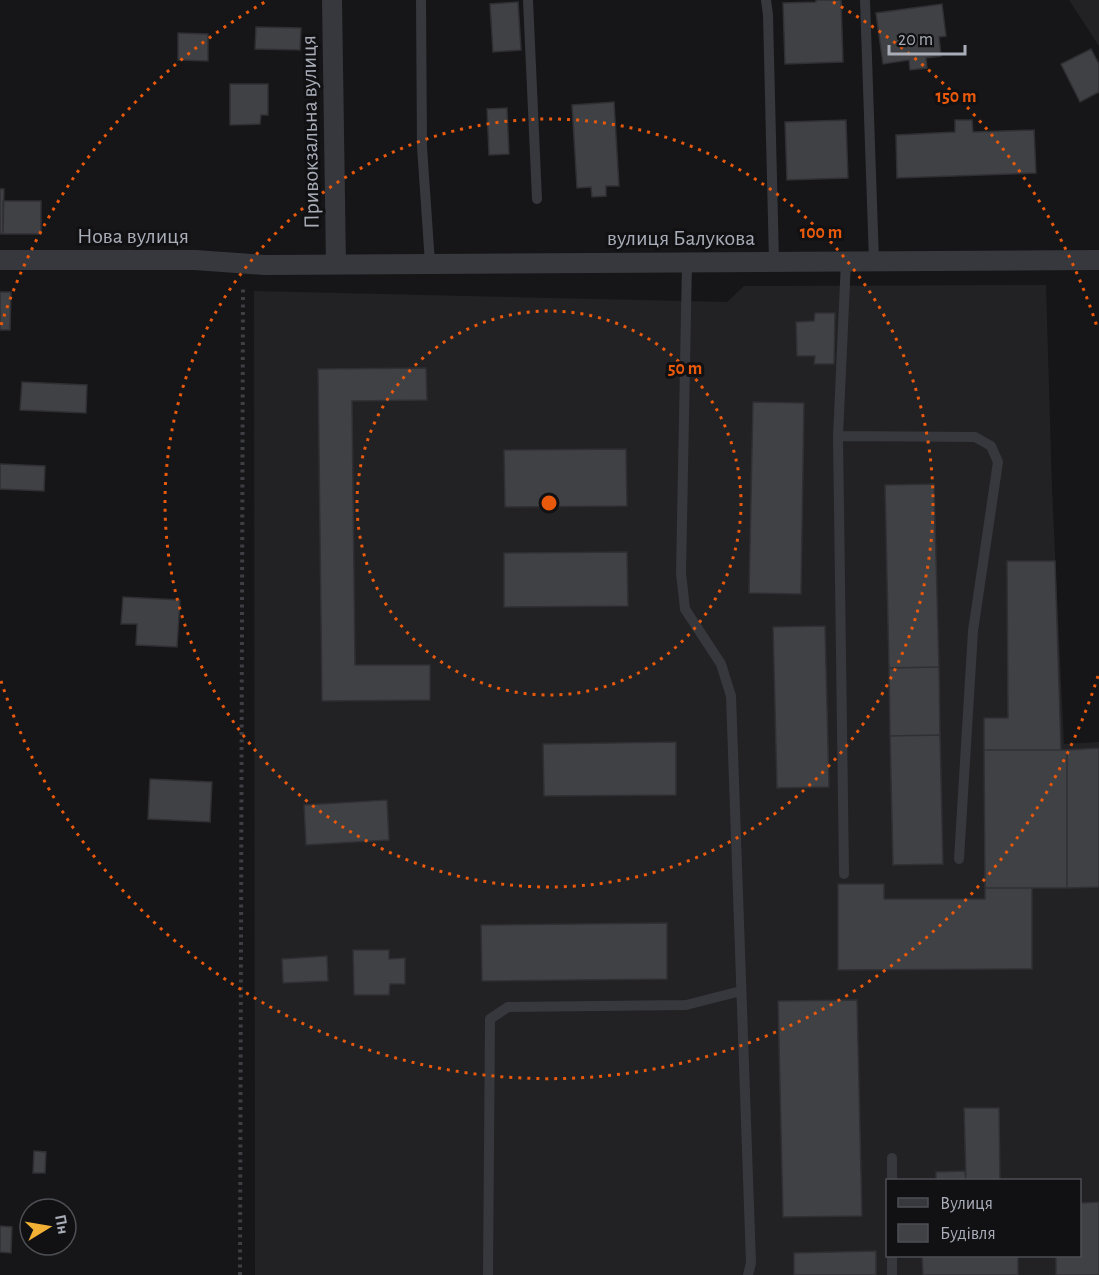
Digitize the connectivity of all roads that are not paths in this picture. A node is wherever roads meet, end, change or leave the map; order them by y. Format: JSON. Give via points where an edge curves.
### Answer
{"nodes":[{"id":1,"x":332,"y":0,"type":"edge"},
{"id":2,"x":421,"y":0,"type":"edge"},
{"id":3,"x":528,"y":0,"type":"edge"},
{"id":4,"x":766,"y":0,"type":"edge"},
{"id":5,"x":865,"y":0,"type":"edge"},
{"id":6,"x":537,"y":199,"type":"dead end"},
{"id":7,"x":0,"y":260,"type":"edge"},
{"id":8,"x":1099,"y":260,"type":"edge"},
{"id":9,"x":774,"y":261,"type":"junction"},
{"id":10,"x":846,"y":261,"type":"junction"},
{"id":11,"x":874,"y":261,"type":"junction"},
{"id":12,"x":687,"y":262,"type":"junction"},
{"id":13,"x":430,"y":263,"type":"junction"},
{"id":14,"x":336,"y":264,"type":"junction"},
{"id":15,"x":838,"y":436,"type":"junction"},
{"id":16,"x":959,"y":859,"type":"dead end"},
{"id":17,"x":844,"y":874,"type":"dead end"},
{"id":18,"x":741,"y":991,"type":"junction"},
{"id":19,"x":892,"y":1158,"type":"dead end"},
{"id":20,"x":892,"y":1179,"type":"edge"},
{"id":21,"x":892,"y":1257,"type":"edge"},
{"id":22,"x":488,"y":1275,"type":"edge"},
{"id":23,"x":748,"y":1275,"type":"edge"},
{"id":24,"x":892,"y":1275,"type":"edge"}],
"edges":[{"from":1,"to":14,"type":"street","name":"Привокзальна вулиця"},
{"from":2,"to":13,"type":"lane","via":[[422,147]]},
{"from":3,"to":6,"type":"lane"},
{"from":4,"to":9,"type":"lane"},
{"from":5,"to":11,"type":"lane"},
{"from":7,"to":14,"type":"street","name":"Нова вулиця"},
{"from":8,"to":11,"type":"street","name":"вулиця Балукова"},
{"from":9,"to":10,"type":"street","name":"вулиця Балукова"},
{"from":9,"to":12,"type":"street","name":"вулиця Балукова"},
{"from":10,"to":11,"type":"street","name":"вулиця Балукова"},
{"from":10,"to":15,"type":"lane"},
{"from":12,"to":13,"type":"street","name":"вулиця Балукова"},
{"from":12,"to":18,"type":"lane","via":[[681,573],[686,609],[721,664],[732,696]]},
{"from":13,"to":14,"type":"street","name":"вулиця Балукова"},
{"from":15,"to":16,"type":"lane","via":[[975,437],[991,446],[998,462],[974,631]]},
{"from":15,"to":17,"type":"lane"},
{"from":18,"to":22,"type":"lane","via":[[686,1005],[508,1007],[489,1019]]},
{"from":18,"to":23,"type":"lane","via":[[751,1263]]},
{"from":19,"to":20,"type":"lane"},
{"from":21,"to":24,"type":"lane"}]}
